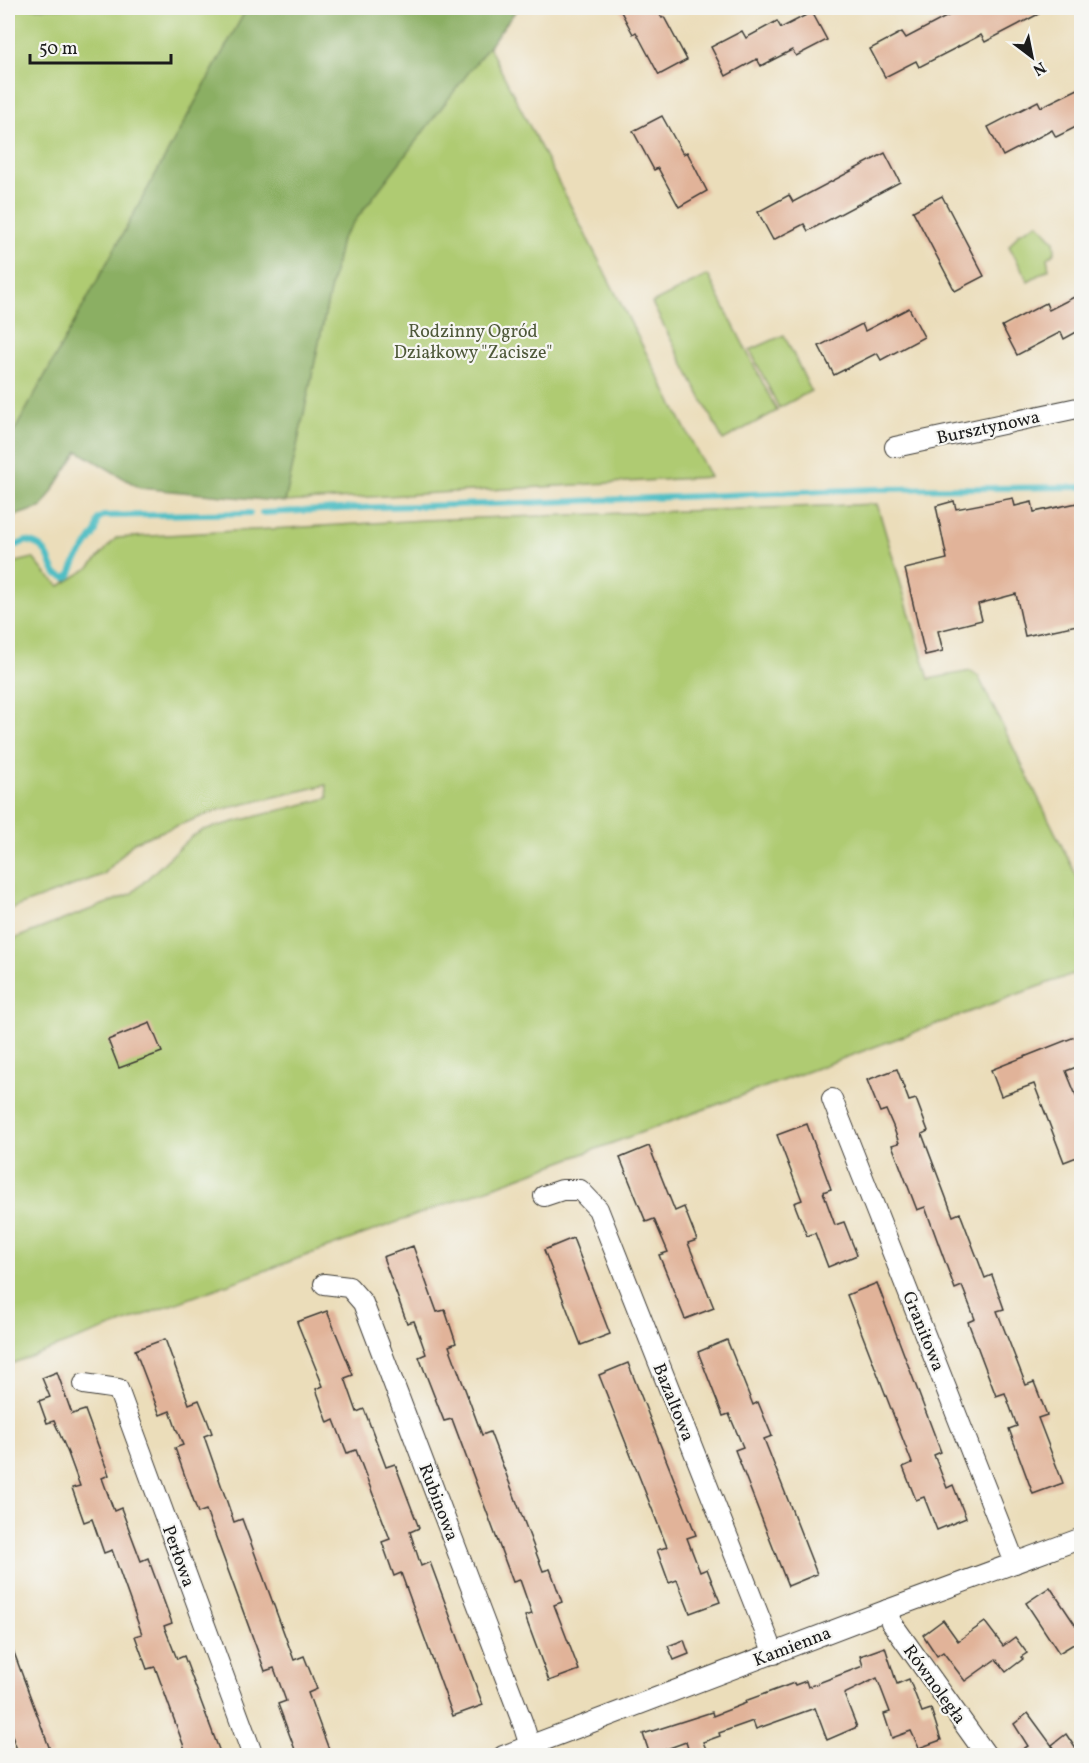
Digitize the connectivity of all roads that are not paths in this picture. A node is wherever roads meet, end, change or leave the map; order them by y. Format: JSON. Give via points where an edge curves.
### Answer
{"nodes":[{"id":1,"x":1082,"y":407,"type":"edge"},
{"id":2,"x":895,"y":447,"type":"dead end"},
{"id":3,"x":832,"y":1099,"type":"dead end"},
{"id":4,"x":544,"y":1196,"type":"dead end"},
{"id":5,"x":324,"y":1284,"type":"dead end"},
{"id":6,"x":84,"y":1384,"type":"dead end"},
{"id":7,"x":1082,"y":1539,"type":"edge"},
{"id":8,"x":1015,"y":1563,"type":"junction"},
{"id":9,"x":886,"y":1610,"type":"junction"},
{"id":10,"x":774,"y":1654,"type":"junction"},
{"id":11,"x":531,"y":1751,"type":"edge"},
{"id":12,"x":253,"y":1755,"type":"edge"},
{"id":13,"x":503,"y":1755,"type":"edge"},
{"id":14,"x":987,"y":1755,"type":"edge"}],
"edges":[{"from":1,"to":2,"type":"street","name":"Bursztynowa"},
{"from":3,"to":8,"type":"street","name":"Granitowa"},
{"from":4,"to":10,"type":"street","name":"Bazaltowa","via":[[580,1190],[598,1209]]},
{"from":5,"to":11,"type":"street","name":"Rubinowa","via":[[349,1287],[363,1303]]},
{"from":6,"to":12,"type":"street","name":"Perłowa","via":[[118,1389]]},
{"from":7,"to":8,"type":"street","name":"Kamienna"},
{"from":8,"to":9,"type":"street","name":"Kamienna"},
{"from":9,"to":10,"type":"street","name":"Kamienna"},
{"from":9,"to":14,"type":"street","name":"Równoległa"},
{"from":10,"to":11,"type":"street","name":"Kamienna"},
{"from":11,"to":13,"type":"street","name":"Kamienna"}]}
